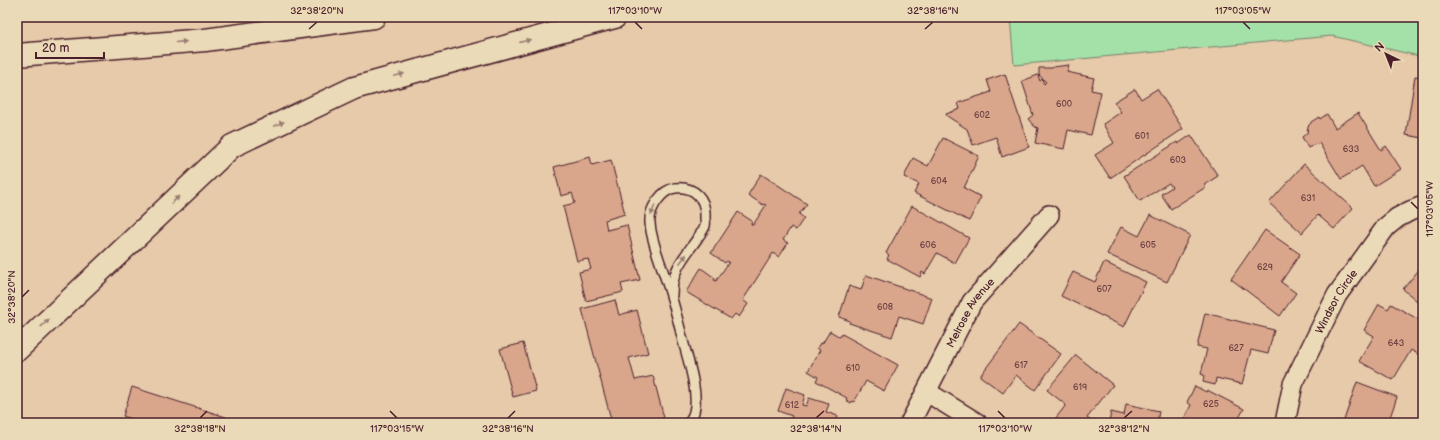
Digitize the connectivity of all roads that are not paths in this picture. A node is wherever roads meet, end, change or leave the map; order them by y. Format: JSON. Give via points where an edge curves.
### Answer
{"nodes":[{"id":1,"x":374,"y":17,"type":"edge"},
{"id":2,"x":615,"y":17,"type":"edge"},
{"id":3,"x":17,"y":55,"type":"edge"},
{"id":4,"x":1423,"y":206,"type":"edge"},
{"id":5,"x":1049,"y":215,"type":"dead end"},
{"id":6,"x":672,"y":295,"type":"junction"},
{"id":7,"x":17,"y":350,"type":"edge"},
{"id":8,"x":927,"y":392,"type":"junction"},
{"id":9,"x":689,"y":423,"type":"edge"},
{"id":10,"x":910,"y":423,"type":"edge"},
{"id":11,"x":977,"y":423,"type":"edge"},
{"id":12,"x":1284,"y":423,"type":"edge"}],
"edges":[{"from":3,"to":1,"type":"highway","one_way":true,"via":[[205,40]]},
{"from":7,"to":2,"type":"highway","one_way":true,"via":[[232,146],[354,88]]},
{"from":4,"to":12,"type":"street","name":"Windsor Circle","via":[[1397,218],[1386,227],[1337,295],[1293,384]]},
{"from":5,"to":8,"type":"street","name":"Melrose Avenue","via":[[972,302]]},
{"from":6,"to":6,"type":"lane","one_way":true,"via":[[672,284],[678,265],[705,226],[705,208],[702,200],[691,190],[684,188],[674,188],[659,198],[649,220]]},
{"from":6,"to":9,"type":"lane","via":[[695,391],[694,412]]},
{"from":8,"to":10,"type":"street","name":"Melrose Avenue"},
{"from":8,"to":11,"type":"street"}]}
